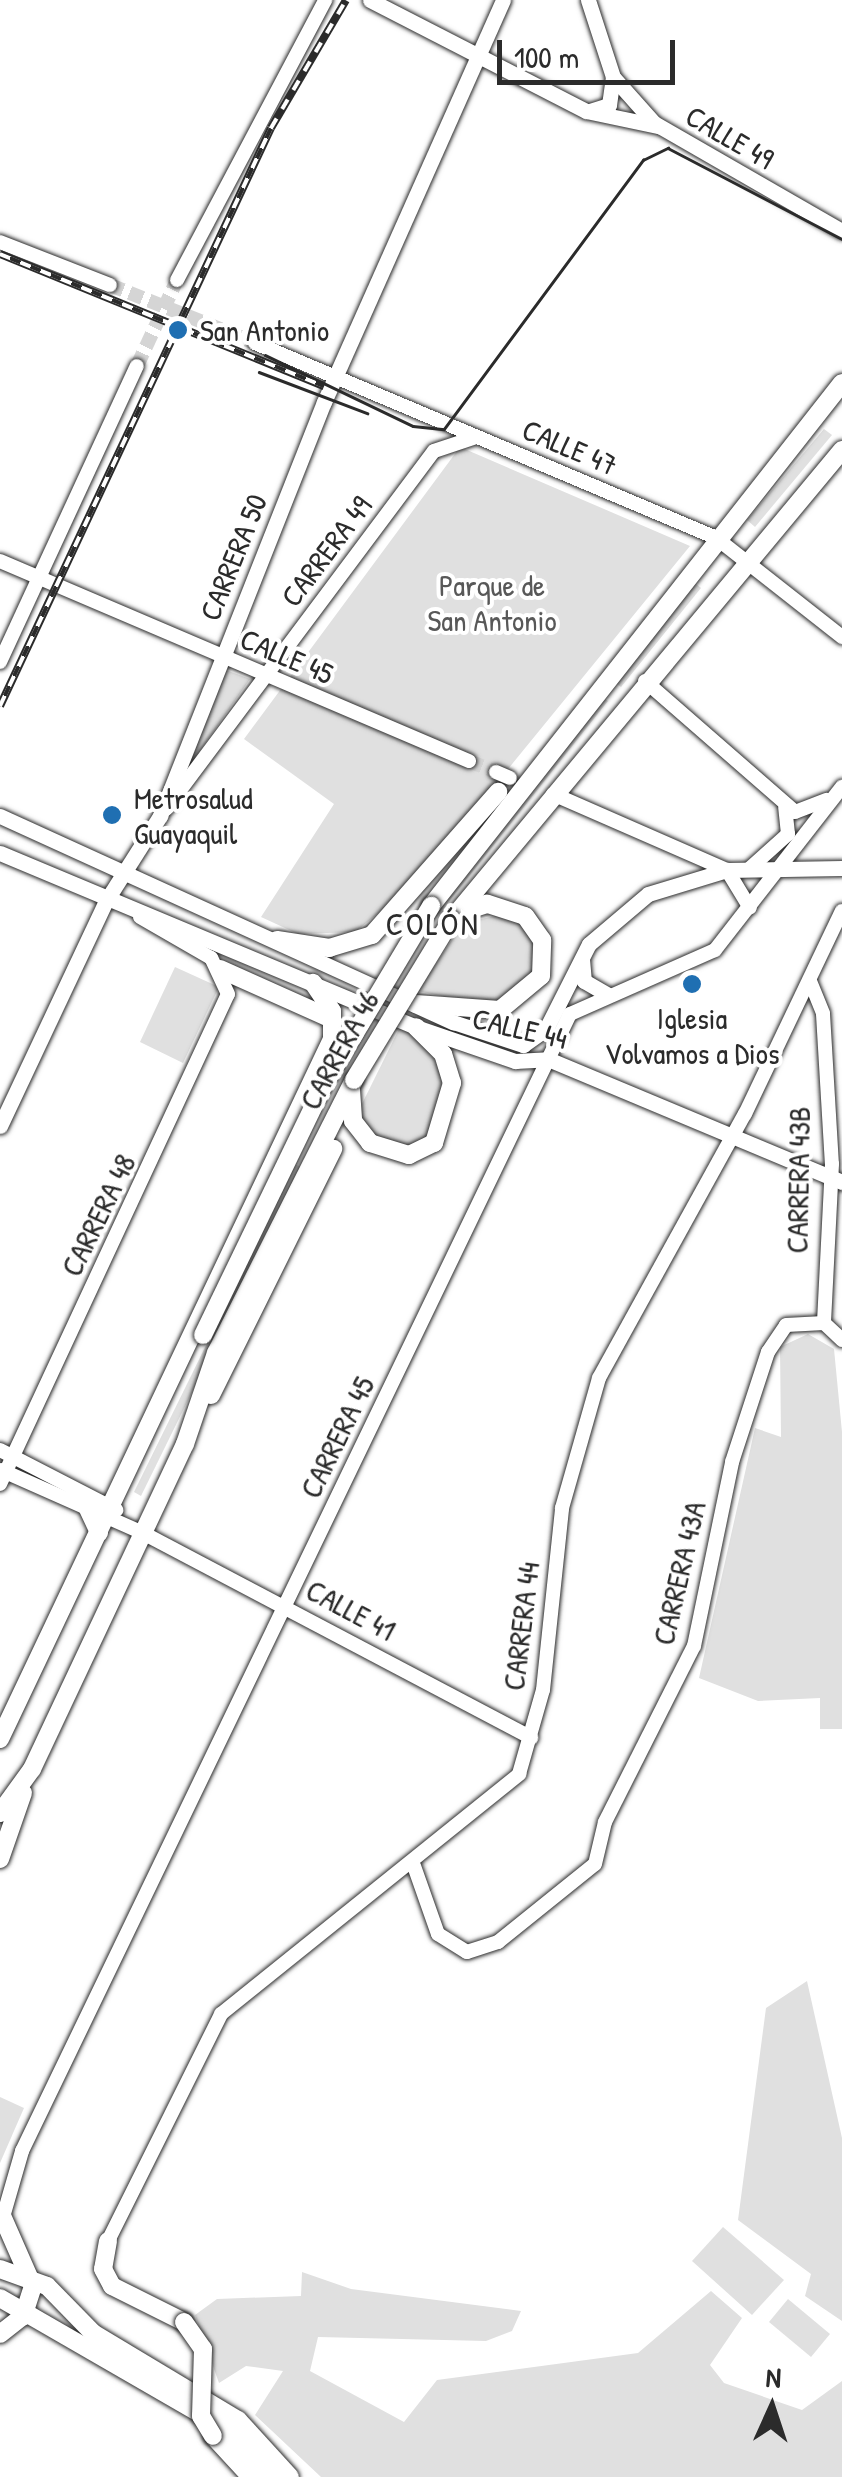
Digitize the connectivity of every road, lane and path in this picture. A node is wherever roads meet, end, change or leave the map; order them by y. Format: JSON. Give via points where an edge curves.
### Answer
{"nodes":[{"id":1,"x":324,"y":0,"type":"edge"},
{"id":2,"x":370,"y":0,"type":"edge"},
{"id":3,"x":503,"y":0,"type":"edge"},
{"id":4,"x":588,"y":0,"type":"edge"},
{"id":5,"x":478,"y":54,"type":"junction"},
{"id":6,"x":613,"y":76,"type":"junction"},
{"id":7,"x":586,"y":111,"type":"junction"},
{"id":8,"x":658,"y":126,"type":"junction"},
{"id":9,"x":842,"y":231,"type":"edge"},
{"id":10,"x":0,"y":242,"type":"edge"},
{"id":11,"x":178,"y":280,"type":"tunnel mouth"},
{"id":12,"x":110,"y":286,"type":"tunnel mouth"},
{"id":13,"x":255,"y":343,"type":"tunnel mouth"},
{"id":14,"x":137,"y":366,"type":"tunnel mouth"},
{"id":15,"x":336,"y":375,"type":"junction"},
{"id":16,"x":842,"y":383,"type":"edge"},
{"id":17,"x":477,"y":437,"type":"junction"},
{"id":18,"x":842,"y":450,"type":"edge"},
{"id":19,"x":714,"y":537,"type":"junction"},
{"id":20,"x":0,"y":561,"type":"edge"},
{"id":21,"x":747,"y":562,"type":"junction"},
{"id":22,"x":35,"y":575,"type":"junction"},
{"id":23,"x":842,"y":637,"type":"edge"},
{"id":24,"x":222,"y":658,"type":"junction"},
{"id":25,"x":0,"y":662,"type":"edge"},
{"id":26,"x":267,"y":677,"type":"junction"},
{"id":27,"x":599,"y":681,"type":"junction"},
{"id":28,"x":645,"y":681,"type":"junction"},
{"id":29,"x":470,"y":762,"type":"tunnel mouth"},
{"id":30,"x":842,"y":788,"type":"edge"},
{"id":31,"x":553,"y":794,"type":"junction"},
{"id":32,"x":782,"y":802,"type":"junction"},
{"id":33,"x":0,"y":816,"type":"edge"},
{"id":34,"x":160,"y":816,"type":"junction"},
{"id":35,"x":0,"y":853,"type":"edge"},
{"id":36,"x":842,"y":868,"type":"edge"},
{"id":37,"x":727,"y":870,"type":"junction"},
{"id":38,"x":746,"y":870,"type":"junction"},
{"id":39,"x":778,"y":870,"type":"junction"},
{"id":40,"x":122,"y":872,"type":"junction"},
{"id":41,"x":106,"y":901,"type":"junction"},
{"id":42,"x":750,"y":908,"type":"junction"},
{"id":43,"x":127,"y":910,"type":"junction"},
{"id":44,"x":842,"y":910,"type":"edge"},
{"id":45,"x":454,"y":916,"type":"junction"},
{"id":46,"x":276,"y":940,"type":"junction"},
{"id":47,"x":582,"y":955,"type":"junction"},
{"id":48,"x":220,"y":969,"type":"junction"},
{"id":49,"x":810,"y":981,"type":"junction"},
{"id":50,"x":313,"y":983,"type":"junction"},
{"id":51,"x":608,"y":995,"type":"junction"},
{"id":52,"x":416,"y":1004,"type":"junction"},
{"id":53,"x":334,"y":1021,"type":"junction"},
{"id":54,"x":416,"y":1027,"type":"junction"},
{"id":55,"x":548,"y":1058,"type":"junction"},
{"id":56,"x":354,"y":1080,"type":"junction"},
{"id":57,"x":0,"y":1126,"type":"edge"},
{"id":58,"x":734,"y":1133,"type":"junction"},
{"id":59,"x":333,"y":1149,"type":"dead end"},
{"id":60,"x":835,"y":1179,"type":"edge"},
{"id":61,"x":824,"y":1323,"type":"junction"},
{"id":62,"x":212,"y":1338,"type":"junction"},
{"id":63,"x":842,"y":1340,"type":"edge"},
{"id":64,"x":148,"y":1430,"type":"junction"},
{"id":65,"x":185,"y":1444,"type":"junction"},
{"id":66,"x":7,"y":1453,"type":"edge"},
{"id":67,"x":2,"y":1475,"type":"edge"},
{"id":68,"x":88,"y":1510,"type":"joint"},
{"id":69,"x":106,"y":1519,"type":"junction"},
{"id":70,"x":143,"y":1534,"type":"junction"},
{"id":71,"x":286,"y":1606,"type":"junction"},
{"id":72,"x":531,"y":1738,"type":"junction"},
{"id":73,"x":1,"y":1741,"type":"edge"},
{"id":74,"x":32,"y":1768,"type":"junction"},
{"id":75,"x":0,"y":1813,"type":"edge"},
{"id":76,"x":0,"y":1859,"type":"edge"},
{"id":77,"x":414,"y":1866,"type":"junction"},
{"id":78,"x":2,"y":2214,"type":"edge"},
{"id":79,"x":108,"y":2240,"type":"joint"},
{"id":80,"x":0,"y":2269,"type":"edge"},
{"id":81,"x":33,"y":2278,"type":"junction"},
{"id":82,"x":0,"y":2298,"type":"edge"},
{"id":83,"x":29,"y":2317,"type":"junction"},
{"id":84,"x":0,"y":2334,"type":"edge"},
{"id":85,"x":250,"y":2477,"type":"edge"},
{"id":86,"x":272,"y":2477,"type":"edge"},
{"id":87,"x":290,"y":2477,"type":"edge"}],
"edges":[{"from":1,"to":11,"type":"street"},
{"from":2,"to":5,"type":"main road","name":"CALLE 49"},
{"from":3,"to":5,"type":"main road","name":"CARRERA 50"},
{"from":4,"to":6,"type":"main road"},
{"from":5,"to":7,"type":"main road","name":"CALLE 49"},
{"from":5,"to":15,"type":"main road","name":"CARRERA 50"},
{"from":6,"to":7,"type":"main road","via":[[609,104]]},
{"from":6,"to":8,"type":"main road"},
{"from":7,"to":8,"type":"main road","name":"CALLE 49"},
{"from":8,"to":9,"type":"main road","name":"CALLE 49"},
{"from":10,"to":12,"type":"street"},
{"from":13,"to":15,"type":"street","name":"CALLE 47"},
{"from":14,"to":22,"type":"street"},
{"from":15,"to":17,"type":"street","name":"CALLE 47"},
{"from":15,"to":24,"type":"main road","name":"CARRERA 50"},
{"from":16,"to":19,"type":"main road","name":"CARRERA 46"},
{"from":17,"to":19,"type":"street","name":"CALLE 47"},
{"from":17,"to":26,"type":"street","name":"CARRERA 49","via":[[434,452]]},
{"from":18,"to":21,"type":"main road","name":"CARRERA 46"},
{"from":19,"to":21,"type":"street","name":"CALLE 47"},
{"from":19,"to":27,"type":"main road","name":"CARRERA 46"},
{"from":20,"to":22,"type":"street","name":"CALLE 45"},
{"from":21,"to":23,"type":"street","name":"CALLE 47"},
{"from":21,"to":28,"type":"main road","name":"CARRERA 46"},
{"from":22,"to":24,"type":"street","name":"CALLE 45"},
{"from":22,"to":25,"type":"street"},
{"from":24,"to":26,"type":"street","name":"CALLE 45"},
{"from":24,"to":34,"type":"main road","name":"CARRERA 50"},
{"from":26,"to":29,"type":"street","name":"CALLE 45"},
{"from":26,"to":34,"type":"street","name":"CARRERA 49"},
{"from":27,"to":46,"type":"main road","name":"CARRERA 46","via":[[503,775],[372,935],[329,948]]},
{"from":27,"to":62,"type":"main road","name":"CARRERA 46","bridge":true,"via":[[431,906],[324,1085]]},
{"from":28,"to":31,"type":"main road","name":"CARRERA 46"},
{"from":28,"to":32,"type":"street"},
{"from":30,"to":32,"type":"street","via":[[802,813]]},
{"from":30,"to":39,"type":"street","name":"CARRERA 45"},
{"from":31,"to":37,"type":"street"},
{"from":31,"to":45,"type":"main road","name":"CARRERA 46"},
{"from":32,"to":38,"type":"street","via":[[788,834]]},
{"from":33,"to":40,"type":"main road","name":"CALLE 44"},
{"from":34,"to":40,"type":"main road","name":"CARRERA 50"},
{"from":35,"to":41,"type":"main road","name":"CALLE 44"},
{"from":36,"to":39,"type":"main road"},
{"from":37,"to":38,"type":"main road"},
{"from":37,"to":42,"type":"street"},
{"from":37,"to":47,"type":"main road","via":[[648,894]]},
{"from":38,"to":39,"type":"main road"},
{"from":39,"to":42,"type":"street","name":"CARRERA 45"},
{"from":40,"to":41,"type":"main road","name":"CARRERA 50"},
{"from":40,"to":46,"type":"main road","name":"CALLE 44"},
{"from":41,"to":43,"type":"main road","name":"CALLE 44"},
{"from":41,"to":57,"type":"main road","name":"CARRERA 50"},
{"from":42,"to":51,"type":"street","name":"CARRERA 45","via":[[696,963]]},
{"from":43,"to":48,"type":"street","name":"CALLE 44"},
{"from":43,"to":50,"type":"main road","name":"CALLE 44"},
{"from":44,"to":49,"type":"street","name":"CARRERA 44"},
{"from":45,"to":52,"type":"main road","via":[[497,904],[525,916],[544,948],[538,984],[500,1010]]},
{"from":45,"to":56,"type":"main road","name":"CARRERA 46","bridge":true},
{"from":46,"to":52,"type":"main road","name":"CALLE 44"},
{"from":47,"to":51,"type":"main road","via":[[584,981]]},
{"from":47,"to":52,"type":"main road","name":"CALLE 44","via":[[530,1043],[500,1041]]},
{"from":48,"to":53,"type":"main road"},
{"from":48,"to":66,"type":"street","name":"CARRERA 48","via":[[228,994],[218,1028]]},
{"from":49,"to":58,"type":"street","name":"CARRERA 44"},
{"from":49,"to":60,"type":"street","name":"CARRERA 43B","via":[[822,1014]]},
{"from":50,"to":53,"type":"main road","name":"CARRERA 46"},
{"from":50,"to":54,"type":"main road","name":"CALLE 44"},
{"from":51,"to":55,"type":"street","name":"CARRERA 45","via":[[575,1008]]},
{"from":53,"to":64,"type":"main road","name":"CARRERA 46"},
{"from":54,"to":55,"type":"main road","name":"CALLE 44","via":[[516,1061]]},
{"from":54,"to":56,"type":"main road","via":[[443,1054],[452,1098],[434,1143],[410,1156],[360,1133]]},
{"from":55,"to":58,"type":"main road","name":"CALLE 44"},
{"from":55,"to":71,"type":"street","name":"CARRERA 45"},
{"from":56,"to":62,"type":"main road","name":"CARRERA 46"},
{"from":58,"to":60,"type":"main road","name":"CALLE 44"},
{"from":58,"to":72,"type":"street","name":"CARRERA 44","via":[[591,1401],[562,1508]]},
{"from":59,"to":65,"type":"main road"},
{"from":60,"to":61,"type":"street","name":"CARRERA 43B"},
{"from":61,"to":63,"type":"street"},
{"from":61,"to":77,"type":"street","name":"CARRERA 43A","via":[[786,1325],[768,1352],[732,1462],[694,1646],[605,1822],[595,1864],[498,1942],[467,1952],[438,1934]]},
{"from":62,"to":64,"type":"main road","name":"CARRERA 46"},
{"from":62,"to":65,"type":"main road","name":"CARRERA 46"},
{"from":64,"to":69,"type":"main road","name":"CARRERA 46"},
{"from":65,"to":70,"type":"main road","name":"CARRERA 46"},
{"from":66,"to":67,"type":"street","name":"CARRERA 48"},
{"from":66,"to":69,"type":"street","name":"CALLE 41"},
{"from":67,"to":68,"type":"street"},
{"from":68,"to":69,"type":"main road"},
{"from":69,"to":70,"type":"street","name":"CALLE 41"},
{"from":69,"to":73,"type":"main road","name":"CARRERA 46"},
{"from":70,"to":71,"type":"street","name":"CALLE 41"},
{"from":70,"to":74,"type":"main road","name":"CARRERA 46"},
{"from":71,"to":72,"type":"street","name":"CALLE 41"},
{"from":71,"to":78,"type":"street","name":"CARRERA 45","via":[[22,2151]]},
{"from":72,"to":77,"type":"street","name":"CARRERA 44","via":[[513,1784]]},
{"from":74,"to":75,"type":"main road","name":"CARRERA 46"},
{"from":74,"to":76,"type":"main road","name":"CARRERA 46"},
{"from":77,"to":79,"type":"street","name":"CARRERA 44","via":[[221,2014]]},
{"from":78,"to":81,"type":"main road"},
{"from":79,"to":85,"type":"main road","bridge":true,"via":[[103,2269],[112,2286],[184,2322],[203,2349],[200,2409],[213,2436]]},
{"from":80,"to":81,"type":"main road"},
{"from":81,"to":83,"type":"main road"},
{"from":81,"to":87,"type":"main road","via":[[93,2333],[238,2420]]},
{"from":82,"to":83,"type":"main road"},
{"from":83,"to":84,"type":"main road"},
{"from":83,"to":86,"type":"main road","via":[[220,2425]]}]}
